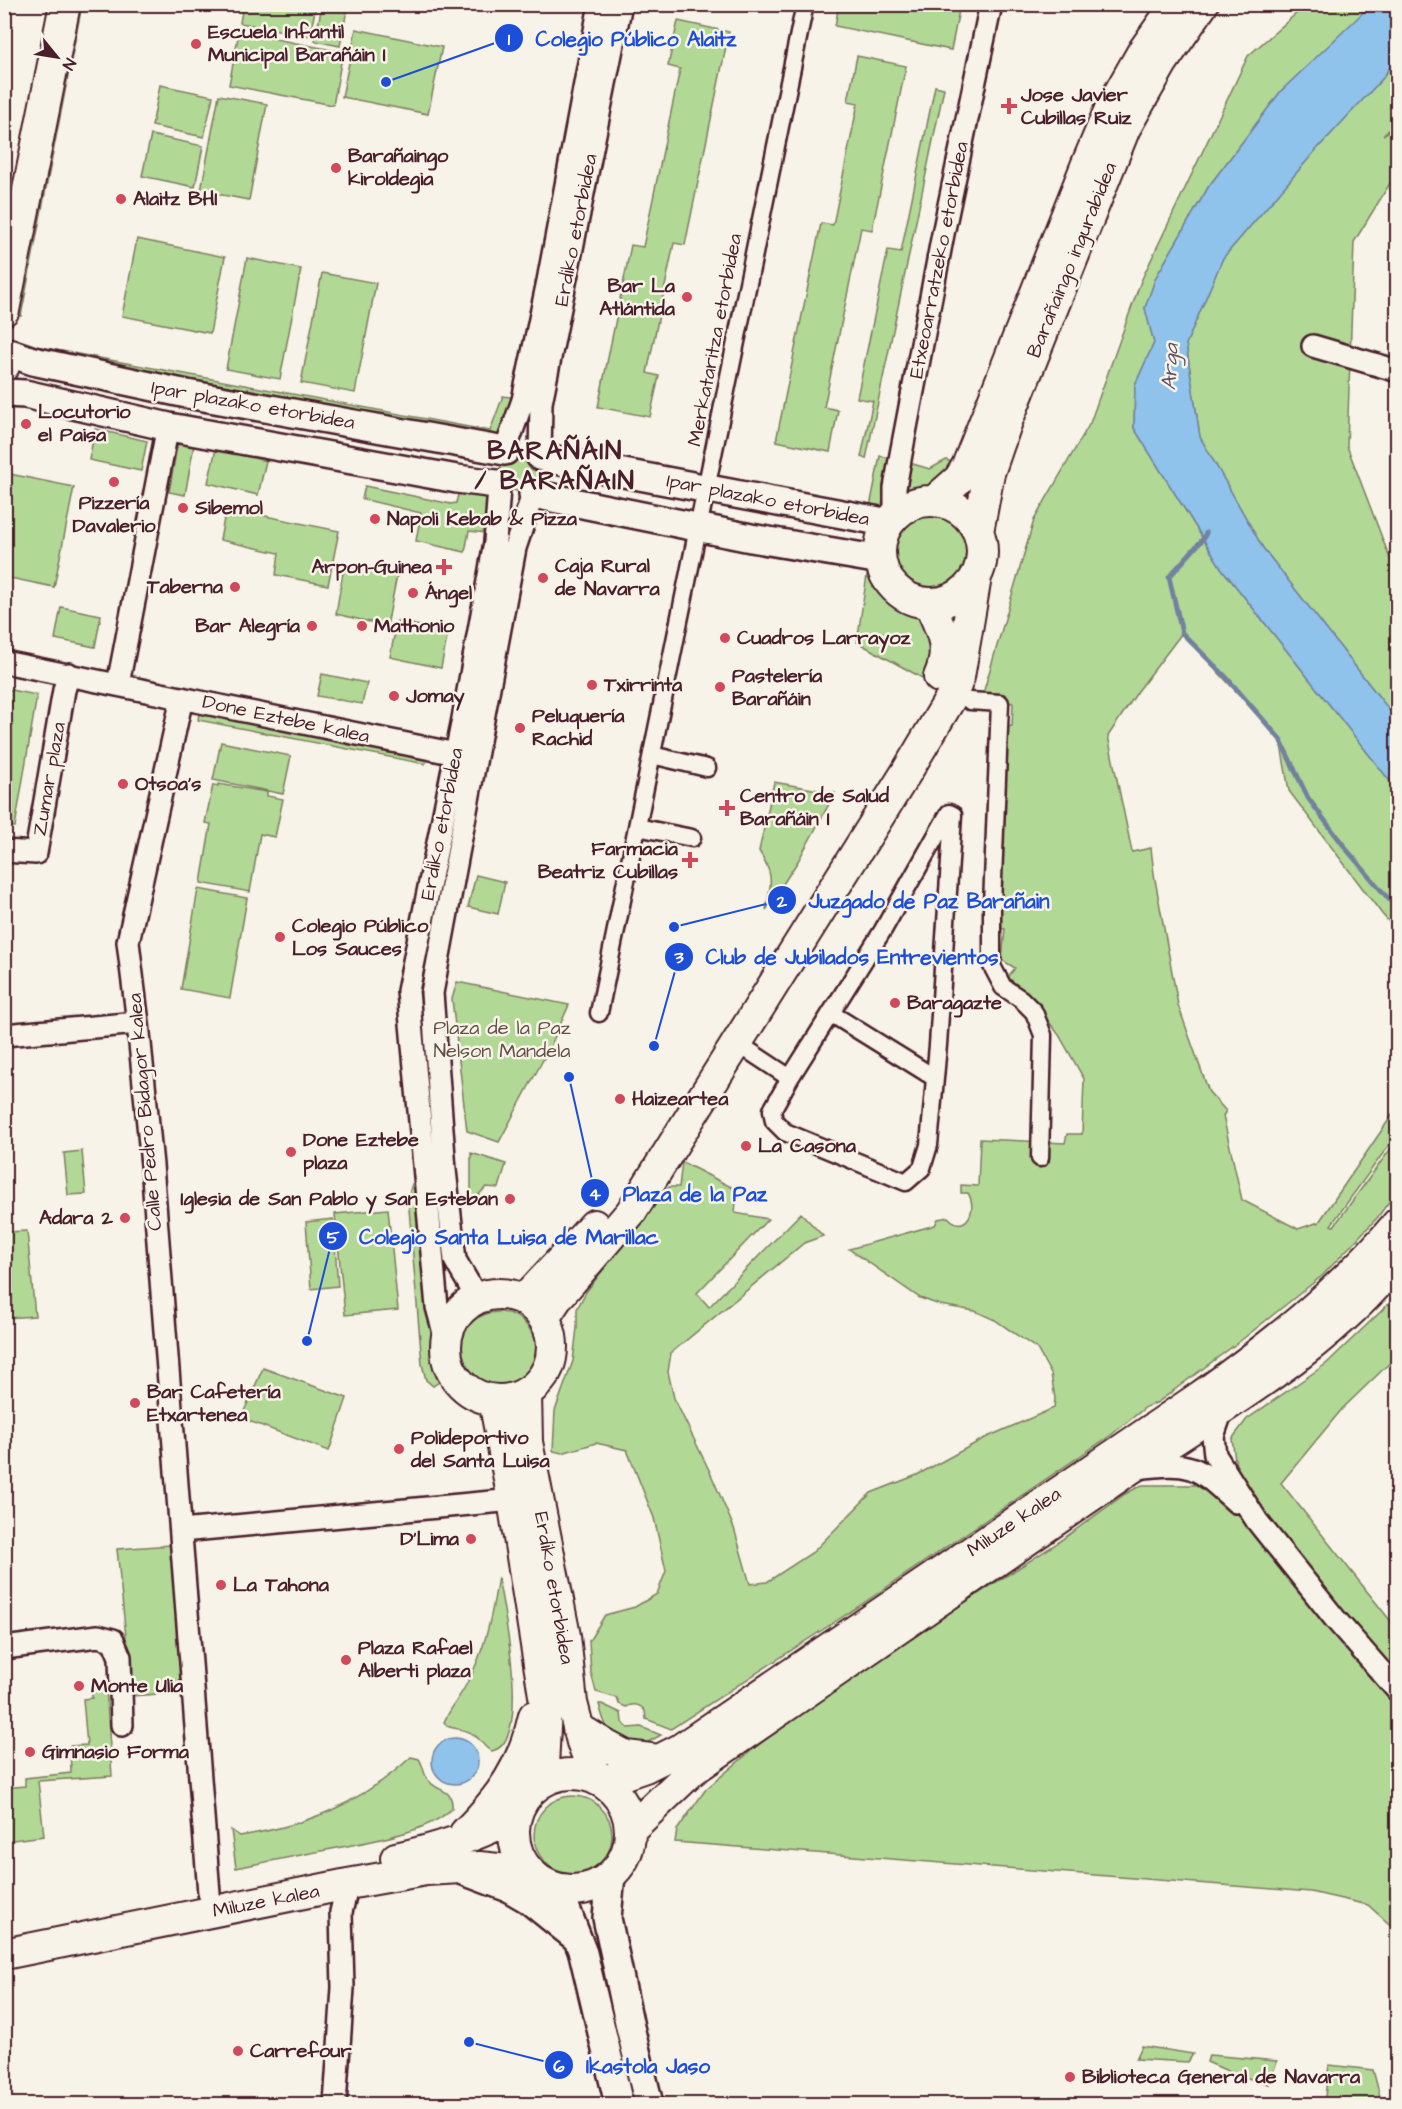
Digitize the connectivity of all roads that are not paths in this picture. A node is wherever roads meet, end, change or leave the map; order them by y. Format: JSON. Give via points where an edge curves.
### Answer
{"nodes":[{"id":1,"x":44,"y":4,"type":"edge"},
{"id":2,"x":65,"y":4,"type":"edge"},
{"id":3,"x":600,"y":4,"type":"edge"},
{"id":4,"x":621,"y":4,"type":"edge"},
{"id":5,"x":805,"y":4,"type":"edge"},
{"id":6,"x":991,"y":4,"type":"edge"},
{"id":7,"x":1176,"y":4,"type":"edge"},
{"id":8,"x":1203,"y":4,"type":"edge"},
{"id":9,"x":4,"y":197,"type":"edge"},
{"id":10,"x":4,"y":310,"type":"edge"},
{"id":11,"x":1313,"y":346,"type":"dead end"},
{"id":12,"x":4,"y":351,"type":"edge"},
{"id":13,"x":1398,"y":371,"type":"edge"},
{"id":14,"x":4,"y":393,"type":"edge"},
{"id":15,"x":170,"y":427,"type":"junction"},
{"id":16,"x":505,"y":451,"type":"junction"},
{"id":17,"x":540,"y":456,"type":"junction"},
{"id":18,"x":497,"y":486,"type":"junction"},
{"id":19,"x":706,"y":488,"type":"junction"},
{"id":20,"x":533,"y":494,"type":"junction"},
{"id":21,"x":934,"y":501,"type":"junction"},
{"id":22,"x":892,"y":520,"type":"junction"},
{"id":23,"x":699,"y":526,"type":"junction"},
{"id":24,"x":978,"y":532,"type":"junction"},
{"id":25,"x":881,"y":560,"type":"junction"},
{"id":26,"x":976,"y":577,"type":"junction"},
{"id":27,"x":929,"y":603,"type":"junction"},
{"id":28,"x":4,"y":662,"type":"edge"},
{"id":29,"x":69,"y":674,"type":"junction"},
{"id":30,"x":118,"y":684,"type":"junction"},
{"id":31,"x":182,"y":698,"type":"junction"},
{"id":32,"x":970,"y":701,"type":"dead end"},
{"id":33,"x":456,"y":754,"type":"junction"},
{"id":34,"x":652,"y":755,"type":"junction"},
{"id":35,"x":707,"y":768,"type":"dead end"},
{"id":36,"x":638,"y":827,"type":"junction"},
{"id":37,"x":692,"y":838,"type":"dead end"},
{"id":38,"x":4,"y":851,"type":"edge"},
{"id":39,"x":599,"y":1013,"type":"dead end"},
{"id":40,"x":832,"y":1014,"type":"junction"},
{"id":41,"x":138,"y":1023,"type":"junction"},
{"id":42,"x":4,"y":1035,"type":"edge"},
{"id":43,"x":737,"y":1044,"type":"junction"},
{"id":44,"x":790,"y":1078,"type":"junction"},
{"id":45,"x":935,"y":1078,"type":"junction"},
{"id":46,"x":1040,"y":1158,"type":"dead end"},
{"id":47,"x":1398,"y":1222,"type":"edge"},
{"id":48,"x":1398,"y":1260,"type":"edge"},
{"id":49,"x":477,"y":1298,"type":"junction"},
{"id":50,"x":534,"y":1309,"type":"junction"},
{"id":51,"x":446,"y":1340,"type":"junction"},
{"id":52,"x":526,"y":1393,"type":"junction"},
{"id":53,"x":494,"y":1400,"type":"junction"},
{"id":54,"x":1223,"y":1407,"type":"junction"},
{"id":55,"x":1131,"y":1468,"type":"junction"},
{"id":56,"x":513,"y":1500,"type":"junction"},
{"id":57,"x":1257,"y":1521,"type":"junction"},
{"id":58,"x":181,"y":1531,"type":"junction"},
{"id":59,"x":4,"y":1648,"type":"edge"},
{"id":60,"x":541,"y":1681,"type":"junction"},
{"id":61,"x":1398,"y":1691,"type":"edge"},
{"id":62,"x":122,"y":1725,"type":"dead end"},
{"id":63,"x":578,"y":1728,"type":"junction"},
{"id":64,"x":659,"y":1760,"type":"junction"},
{"id":65,"x":600,"y":1781,"type":"junction"},
{"id":66,"x":538,"y":1785,"type":"junction"},
{"id":67,"x":516,"y":1815,"type":"junction"},
{"id":68,"x":630,"y":1830,"type":"junction"},
{"id":69,"x":456,"y":1856,"type":"junction"},
{"id":70,"x":611,"y":1875,"type":"junction"},
{"id":71,"x":539,"y":1879,"type":"junction"},
{"id":72,"x":348,"y":1884,"type":"junction"},
{"id":73,"x":209,"y":1893,"type":"junction"},
{"id":74,"x":4,"y":1937,"type":"edge"},
{"id":75,"x":577,"y":1939,"type":"junction"},
{"id":76,"x":4,"y":1954,"type":"edge"},
{"id":77,"x":335,"y":2104,"type":"edge"},
{"id":78,"x":619,"y":2104,"type":"edge"},
{"id":79,"x":649,"y":2104,"type":"edge"}],
"edges":[{"from":1,"to":9,"type":"main road"},
{"from":2,"to":10,"type":"main road"},
{"from":3,"to":16,"type":"street","name":"Erdiko etorbidea","via":[[523,400]]},
{"from":4,"to":17,"type":"street","name":"Erdiko etorbidea","via":[[541,403]]},
{"from":5,"to":19,"type":"street","name":"Merkataritza etorbidea"},
{"from":6,"to":22,"type":"street","name":"Etxeoarratzeko etorbidea","via":[[943,234]]},
{"from":7,"to":21,"type":"main road","name":"Barañaingo ingurabidea","via":[[1110,109],[967,466],[959,479]]},
{"from":8,"to":24,"type":"main road","name":"Barañaingo ingurabidea","via":[[1162,63],[1125,128],[1006,424],[989,473]]},
{"from":11,"to":13,"type":"street"},
{"from":12,"to":16,"type":"street","name":"Ipar plazako etorbidea","via":[[33,361],[187,394]]},
{"from":14,"to":15,"type":"street","name":"Ipar plazako etorbidea","via":[[25,394]]},
{"from":15,"to":18,"type":"street","name":"Ipar plazako etorbidea"},
{"from":15,"to":30,"type":"street"},
{"from":16,"to":17,"type":"street","via":[[527,447]]},
{"from":16,"to":18,"type":"street","via":[[495,463]]},
{"from":17,"to":19,"type":"street","name":"Ipar plazako etorbidea"},
{"from":17,"to":20,"type":"street","via":[[546,472]]},
{"from":18,"to":20,"type":"street","via":[[518,498]]},
{"from":18,"to":33,"type":"street","name":"Erdiko etorbidea","via":[[495,542]]},
{"from":19,"to":22,"type":"street","name":"Ipar plazako etorbidea"},
{"from":19,"to":23,"type":"street","name":"Merkataritza etorbidea"},
{"from":20,"to":23,"type":"street","name":"Ipar plazako etorbidea"},
{"from":20,"to":49,"type":"street","name":"Erdiko etorbidea","via":[[513,559],[432,993],[455,1260]]},
{"from":21,"to":22,"type":"main road","via":[[913,505]]},
{"from":21,"to":24,"type":"main road","via":[[961,510]]},
{"from":22,"to":25,"type":"main road","via":[[884,534]]},
{"from":23,"to":25,"type":"street","name":"Ipar plazako etorbidea"},
{"from":23,"to":34,"type":"street","name":"Merkataritza etorbidea"},
{"from":24,"to":26,"type":"main road","via":[[982,547]]},
{"from":25,"to":27,"type":"main road","via":[[886,576],[897,590]]},
{"from":26,"to":27,"type":"main road","via":[[956,597]]},
{"from":26,"to":43,"type":"main road","via":[[959,677],[952,696]]},
{"from":27,"to":50,"type":"main road","via":[[945,638],[941,672],[928,700],[616,1201]]},
{"from":28,"to":29,"type":"street","name":"Done Eztebe kalea"},
{"from":29,"to":30,"type":"street","name":"Done Eztebe kalea"},
{"from":29,"to":38,"type":"street","name":"Zumar plaza","via":[[36,853]]},
{"from":30,"to":31,"type":"street","name":"Done Eztebe kalea"},
{"from":31,"to":33,"type":"street","name":"Done Eztebe kalea"},
{"from":31,"to":41,"type":"street","name":"Calle Pedro Bidagor kalea","via":[[129,931]]},
{"from":32,"to":46,"type":"street","via":[[1000,703],[992,966],[1003,987],[1035,1012],[1043,1035]]},
{"from":33,"to":51,"type":"street","name":"Erdiko etorbidea","via":[[408,991],[436,1307]]},
{"from":34,"to":35,"type":"street"},
{"from":34,"to":36,"type":"street","name":"Merkataritza etorbidea"},
{"from":36,"to":37,"type":"street"},
{"from":36,"to":39,"type":"street","name":"Merkataritza etorbidea"},
{"from":40,"to":44,"type":"street"},
{"from":40,"to":45,"type":"street"},
{"from":40,"to":45,"type":"street","via":[[949,813],[953,815]]},
{"from":41,"to":42,"type":"street"},
{"from":41,"to":58,"type":"street","name":"Calle Pedro Bidagor kalea"},
{"from":43,"to":44,"type":"street"},
{"from":43,"to":50,"type":"main road","via":[[631,1212],[558,1297]]},
{"from":44,"to":45,"type":"street","via":[[771,1110],[774,1121],[785,1132],[906,1182],[921,1168],[929,1145]]},
{"from":47,"to":64,"type":"main road","name":"Miluze kalea","via":[[1320,1303],[1256,1357]]},
{"from":48,"to":54,"type":"main road","name":"Miluze kalea","via":[[1333,1328]]},
{"from":49,"to":50,"type":"main road","via":[[509,1294]]},
{"from":49,"to":51,"type":"main road","via":[[462,1308],[451,1323]]},
{"from":50,"to":52,"type":"main road","via":[[551,1334],[552,1351],[539,1382]]},
{"from":51,"to":53,"type":"main road","via":[[446,1357],[463,1387]]},
{"from":52,"to":53,"type":"main road"},
{"from":52,"to":63,"type":"main road","name":"Erdiko etorbidea","via":[[527,1442],[565,1636]]},
{"from":53,"to":56,"type":"main road","name":"Erdiko etorbidea"},
{"from":54,"to":55,"type":"main road","name":"Miluze kalea"},
{"from":54,"to":57,"type":"street","via":[[1213,1436],[1215,1455]]},
{"from":55,"to":57,"type":"street","via":[[1165,1464],[1198,1470]]},
{"from":55,"to":68,"type":"main road","name":"Miluze kalea","via":[[693,1770]]},
{"from":56,"to":58,"type":"street"},
{"from":56,"to":60,"type":"main road","name":"Erdiko etorbidea"},
{"from":57,"to":61,"type":"street"},
{"from":58,"to":73,"type":"street","name":"Calle Pedro Bidagor kalea"},
{"from":59,"to":62,"type":"street","via":[[98,1636],[113,1640],[120,1658]]},
{"from":60,"to":66,"type":"main road","name":"Erdiko etorbidea","via":[[546,1708],[543,1766]]},
{"from":60,"to":69,"type":"main road","via":[[521,1761]]},
{"from":63,"to":64,"type":"main road","via":[[626,1756]]},
{"from":63,"to":65,"type":"main road","name":"Erdiko etorbidea"},
{"from":64,"to":65,"type":"main road","name":"Miluze kalea"},
{"from":65,"to":66,"type":"main road","via":[[567,1774]]},
{"from":65,"to":68,"type":"main road","via":[[621,1801]]},
{"from":66,"to":67,"type":"main road","via":[[524,1799]]},
{"from":67,"to":69,"type":"main road","name":"Miluze kalea","via":[[478,1834]]},
{"from":67,"to":71,"type":"main road","via":[[515,1846],[520,1860]]},
{"from":68,"to":70,"type":"main road","via":[[627,1849]]},
{"from":69,"to":71,"type":"main road","name":"Miluze kalea","via":[[479,1867]]},
{"from":69,"to":72,"type":"main road","name":"Miluze kalea","via":[[426,1870]]},
{"from":69,"to":73,"type":"main road","name":"Miluze kalea","via":[[402,1857]]},
{"from":69,"to":75,"type":"street","via":[[528,1899]]},
{"from":70,"to":71,"type":"main road","via":[[588,1888],[568,1890]]},
{"from":70,"to":79,"type":"street","via":[[608,1918]]},
{"from":71,"to":75,"type":"street","via":[[566,1909]]},
{"from":72,"to":76,"type":"main road","name":"Miluze kalea"},
{"from":72,"to":77,"type":"street","via":[[341,1912],[343,1988]]},
{"from":73,"to":74,"type":"main road","name":"Miluze kalea"},
{"from":75,"to":78,"type":"street"}]}
